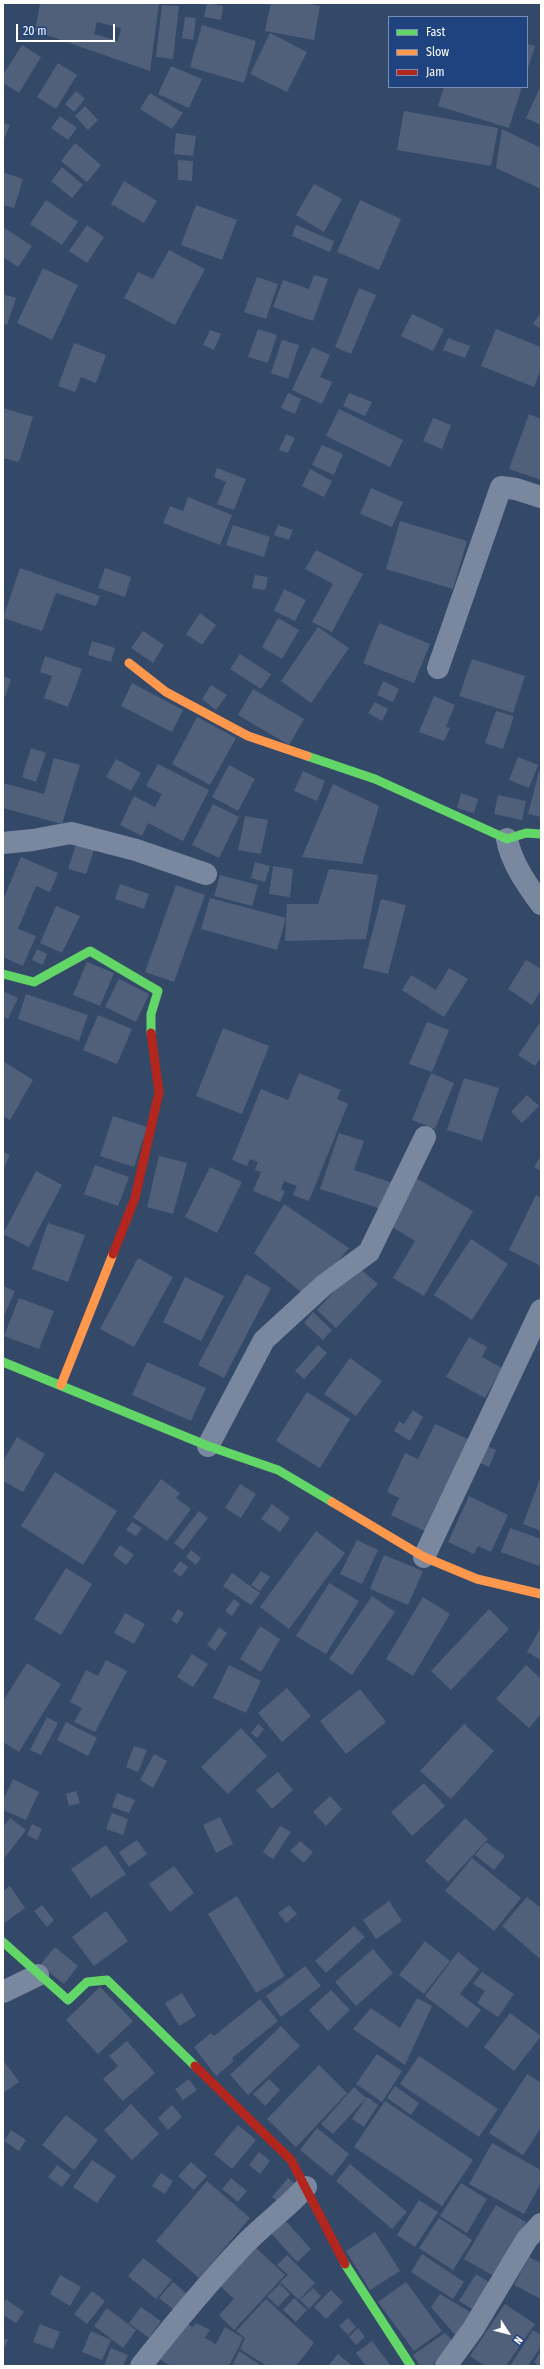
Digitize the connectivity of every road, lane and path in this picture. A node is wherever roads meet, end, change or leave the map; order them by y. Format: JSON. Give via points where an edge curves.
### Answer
{"nodes":[{"id":1,"x":541,"y":497,"type":"edge"},
{"id":2,"x":129,"y":663,"type":"dead end"},
{"id":3,"x":438,"y":668,"type":"dead end"},
{"id":4,"x":541,"y":834,"type":"edge"},
{"id":5,"x":507,"y":839,"type":"junction"},
{"id":6,"x":3,"y":843,"type":"edge"},
{"id":7,"x":206,"y":874,"type":"dead end"},
{"id":8,"x":541,"y":904,"type":"edge"},
{"id":9,"x":3,"y":974,"type":"edge"},
{"id":10,"x":425,"y":1137,"type":"dead end"},
{"id":11,"x":541,"y":1310,"type":"edge"},
{"id":12,"x":3,"y":1362,"type":"edge"},
{"id":13,"x":61,"y":1385,"type":"junction"},
{"id":14,"x":208,"y":1446,"type":"junction"},
{"id":15,"x":424,"y":1557,"type":"junction"},
{"id":16,"x":541,"y":1594,"type":"edge"},
{"id":17,"x":3,"y":1942,"type":"edge"},
{"id":18,"x":38,"y":1975,"type":"junction"},
{"id":19,"x":3,"y":1992,"type":"edge"},
{"id":20,"x":306,"y":2186,"type":"junction"},
{"id":21,"x":541,"y":2224,"type":"edge"},
{"id":22,"x":141,"y":2366,"type":"edge"},
{"id":23,"x":411,"y":2366,"type":"edge"},
{"id":24,"x":446,"y":2366,"type":"edge"}],
"edges":[{"from":1,"to":3,"type":"street","via":[[501,487]]},
{"from":2,"to":5,"type":"street","via":[[166,692],[248,736],[375,778]]},
{"from":4,"to":5,"type":"street","via":[[526,833]]},
{"from":5,"to":8,"type":"street","via":[[509,850]]},
{"from":6,"to":7,"type":"street","via":[[70,833],[136,850]]},
{"from":9,"to":13,"type":"street","via":[[34,982],[90,951],[158,991],[151,1014],[151,1038],[159,1092],[135,1198]]},
{"from":10,"to":14,"type":"street","via":[[369,1252],[324,1285],[264,1340]]},
{"from":11,"to":15,"type":"street"},
{"from":12,"to":13,"type":"street"},
{"from":13,"to":14,"type":"street"},
{"from":14,"to":15,"type":"street","via":[[278,1470]]},
{"from":15,"to":16,"type":"street","via":[[477,1579]]},
{"from":17,"to":18,"type":"street"},
{"from":18,"to":19,"type":"street"},
{"from":18,"to":20,"type":"street","via":[[68,2000],[87,1982],[107,1980],[291,2160]]},
{"from":20,"to":22,"type":"street","via":[[289,2206],[250,2239],[200,2292]]},
{"from":20,"to":23,"type":"street","via":[[340,2257]]},
{"from":21,"to":24,"type":"street","via":[[527,2239],[473,2330]]}]}
